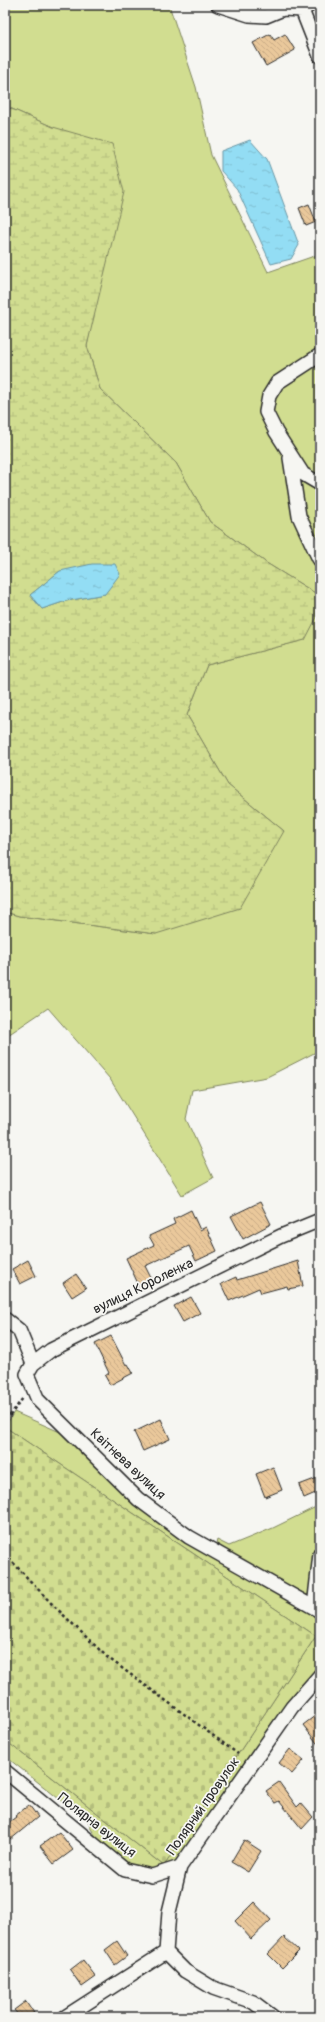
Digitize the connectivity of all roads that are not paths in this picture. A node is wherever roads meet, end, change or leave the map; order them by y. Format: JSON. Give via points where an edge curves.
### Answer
{"nodes":[{"id":1,"x":218,"y":5,"type":"edge"},
{"id":2,"x":306,"y":7,"type":"edge"},
{"id":3,"x":320,"y":56,"type":"edge"},
{"id":4,"x":320,"y":355,"type":"edge"},
{"id":5,"x":289,"y":452,"type":"junction"},
{"id":6,"x":320,"y":484,"type":"edge"},
{"id":7,"x":320,"y":560,"type":"edge"},
{"id":8,"x":320,"y":1220,"type":"edge"},
{"id":9,"x":5,"y":1319,"type":"edge"},
{"id":10,"x":30,"y":1369,"type":"junction"},
{"id":11,"x":320,"y":1554,"type":"edge"},
{"id":12,"x":317,"y":1609,"type":"edge"},
{"id":13,"x":320,"y":1675,"type":"edge"},
{"id":14,"x":5,"y":1771,"type":"edge"},
{"id":15,"x":180,"y":1867,"type":"junction"},
{"id":16,"x":166,"y":1952,"type":"junction"},
{"id":17,"x":65,"y":2017,"type":"edge"},
{"id":18,"x":273,"y":2017,"type":"edge"}],
"edges":[{"from":1,"to":2,"type":"street","via":[[249,15],[266,16],[283,9]]},
{"from":2,"to":3,"type":"street"},
{"from":4,"to":5,"type":"street","via":[[277,383],[269,396],[266,412]]},
{"from":5,"to":6,"type":"street","via":[[303,474]]},
{"from":5,"to":7,"type":"street","via":[[299,516]]},
{"from":8,"to":10,"type":"street","name":"вулиця Короленка","via":[[281,1236],[76,1337],[51,1350]]},
{"from":9,"to":10,"type":"street","via":[[19,1330]]},
{"from":10,"to":12,"type":"street","name":"Квітнева вулиця","via":[[38,1400],[138,1498],[189,1537]]},
{"from":11,"to":12,"type":"street"},
{"from":13,"to":15,"type":"street","name":"Полярний провулок","via":[[292,1707]]},
{"from":14,"to":15,"type":"street","name":"Полярна вулиця","via":[[125,1870],[152,1876]]},
{"from":15,"to":16,"type":"street","name":"Полярний провулок","via":[[169,1912]]},
{"from":16,"to":17,"type":"street"},
{"from":16,"to":18,"type":"street","via":[[185,1971],[213,1988],[253,2002]]}]}
